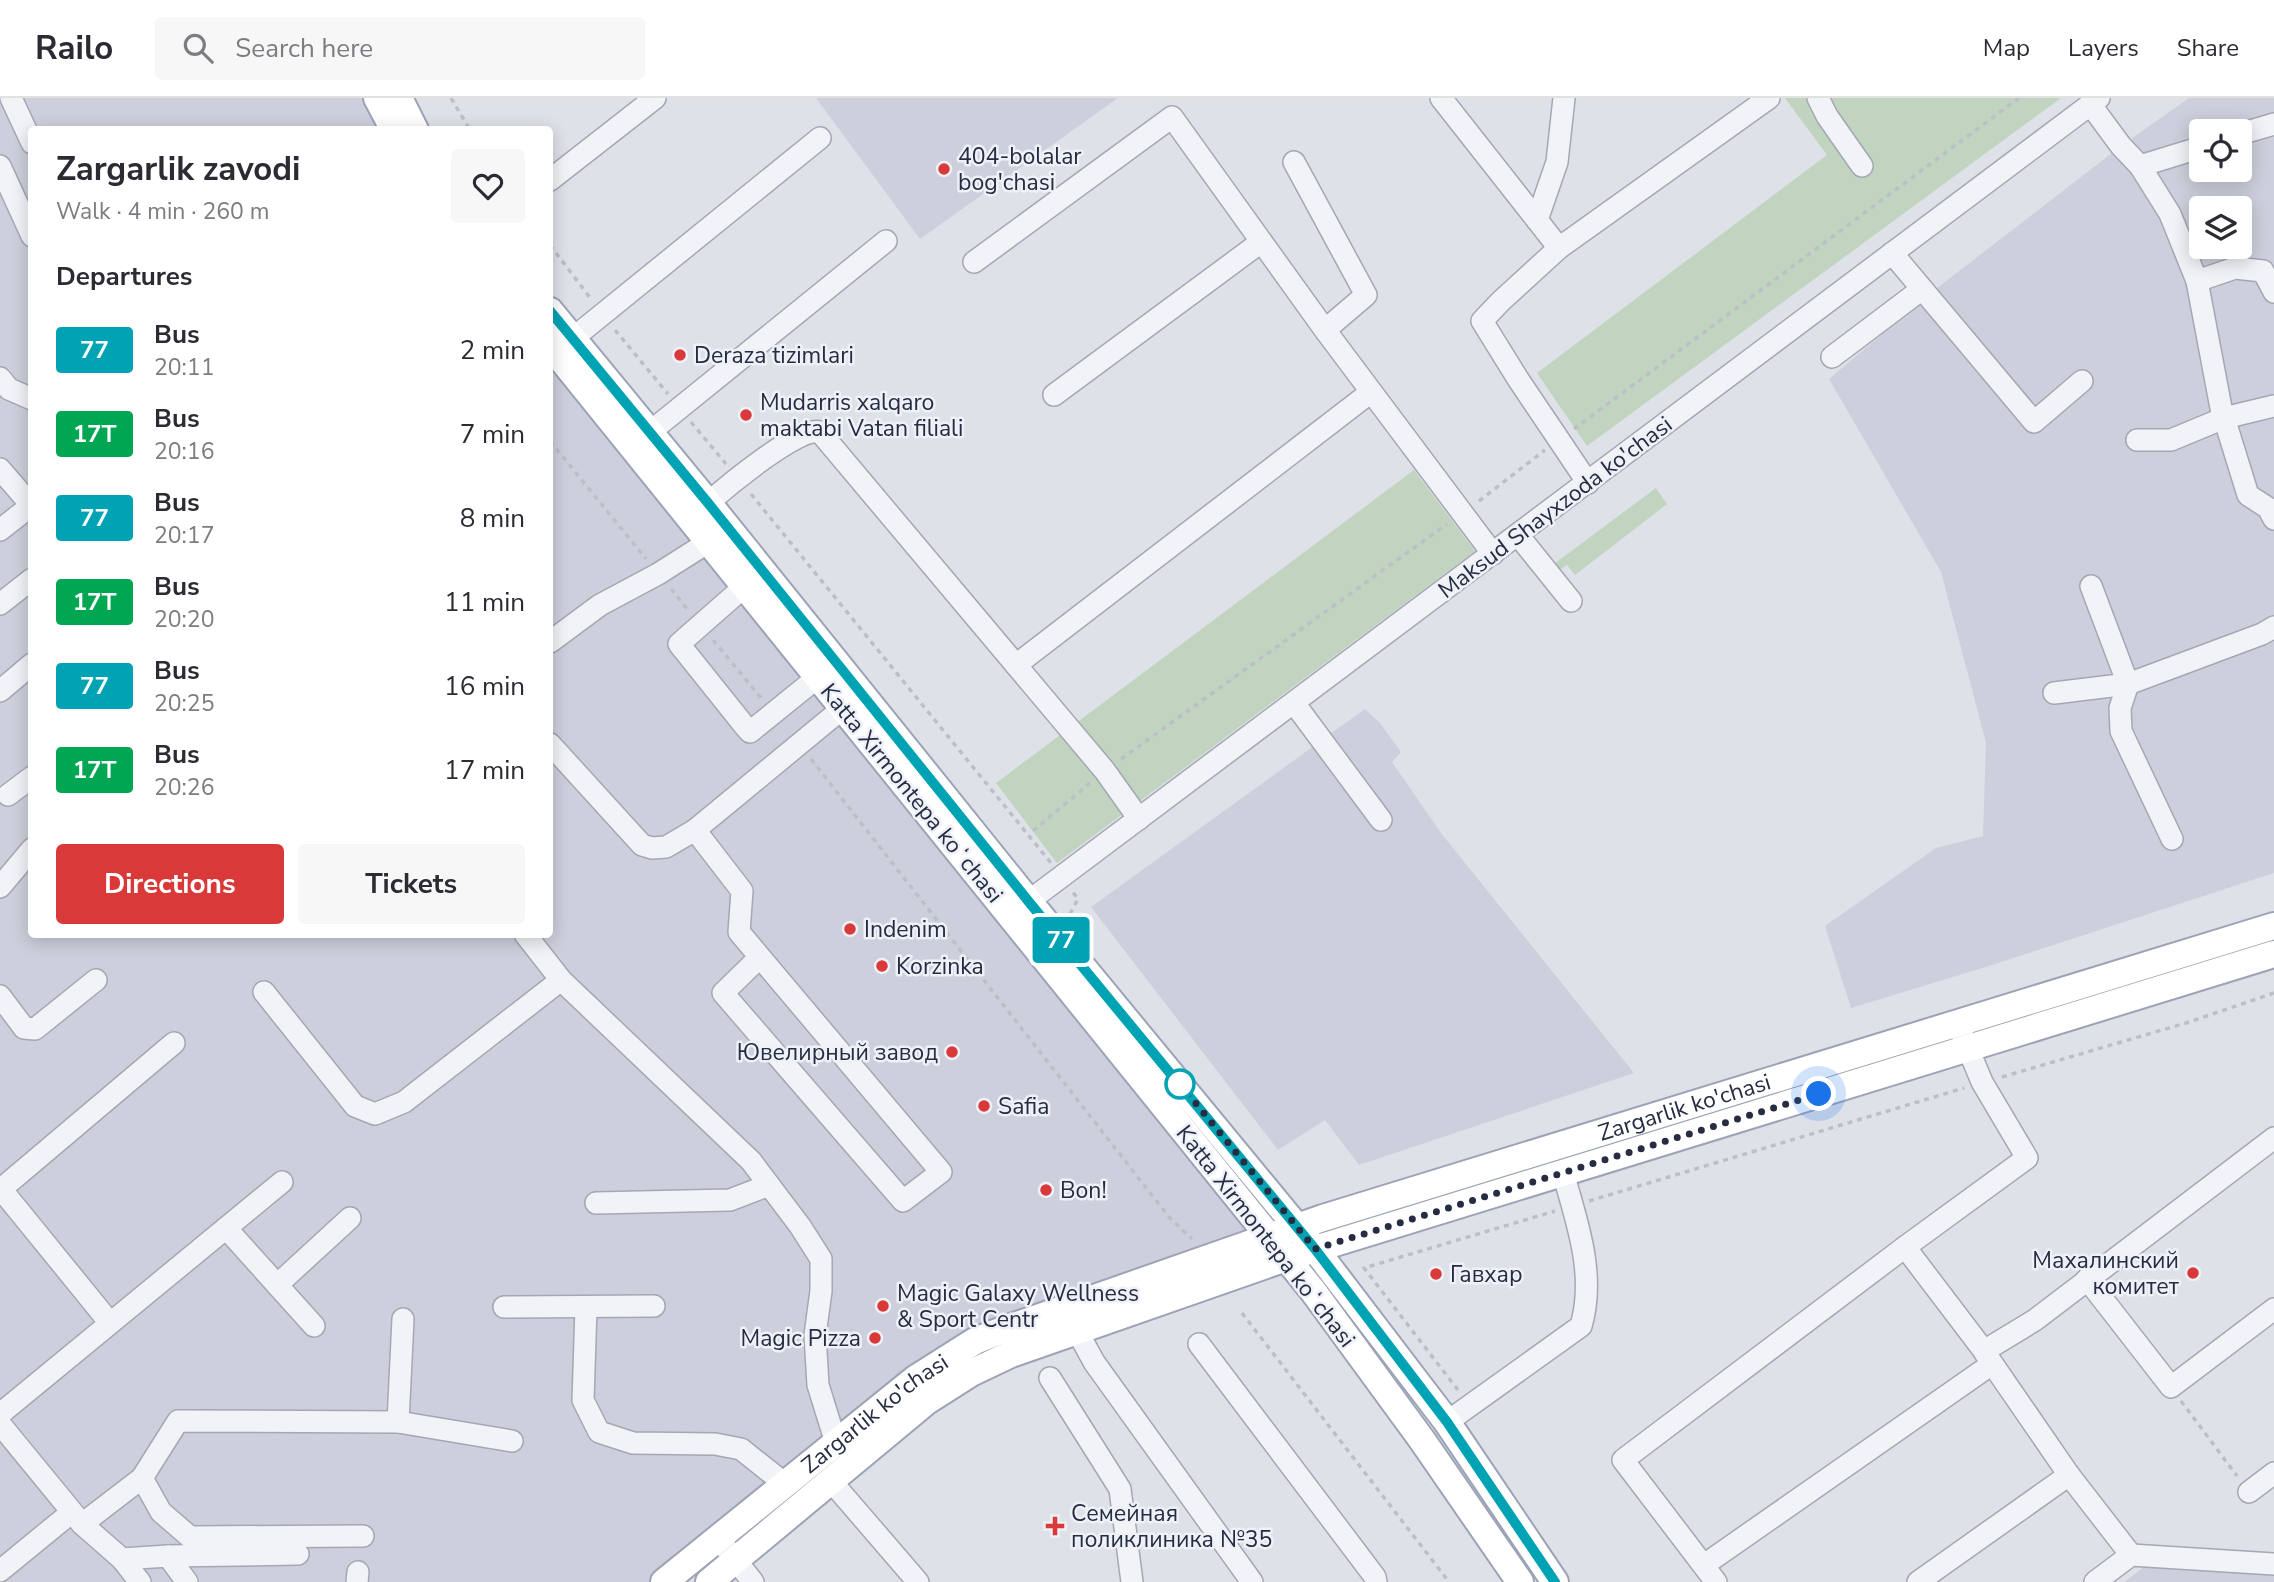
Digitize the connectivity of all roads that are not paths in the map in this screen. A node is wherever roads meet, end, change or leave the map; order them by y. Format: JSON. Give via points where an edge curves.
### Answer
{"nodes":[{"id":1,"x":11,"y":98,"type":"edge"},
{"id":2,"x":377,"y":98,"type":"edge"},
{"id":3,"x":399,"y":98,"type":"edge"},
{"id":4,"x":655,"y":98,"type":"edge"},
{"id":5,"x":1441,"y":98,"type":"edge"},
{"id":6,"x":1564,"y":98,"type":"edge"},
{"id":7,"x":1769,"y":98,"type":"edge"},
{"id":8,"x":1818,"y":98,"type":"edge"},
{"id":9,"x":2094,"y":101,"type":"edge"},
{"id":10,"x":2274,"y":124,"type":"edge"},
{"id":11,"x":392,"y":126,"type":"edge"},
{"id":12,"x":413,"y":126,"type":"edge"},
{"id":13,"x":2252,"y":130,"type":"edge"},
{"id":14,"x":28,"y":134,"type":"edge"},
{"id":15,"x":820,"y":138,"type":"dead end"},
{"id":16,"x":2189,"y":151,"type":"edge"},
{"id":17,"x":1294,"y":162,"type":"dead end"},
{"id":18,"x":0,"y":166,"type":"edge"},
{"id":19,"x":1862,"y":166,"type":"dead end"},
{"id":20,"x":2140,"y":166,"type":"junction"},
{"id":21,"x":553,"y":178,"type":"edge"},
{"id":22,"x":1536,"y":220,"type":"junction"},
{"id":23,"x":28,"y":227,"type":"edge"},
{"id":24,"x":886,"y":241,"type":"dead end"},
{"id":25,"x":1261,"y":242,"type":"junction"},
{"id":26,"x":1559,"y":248,"type":"junction"},
{"id":27,"x":1892,"y":253,"type":"junction"},
{"id":28,"x":974,"y":262,"type":"dead end"},
{"id":29,"x":2197,"y":281,"type":"junction"},
{"id":30,"x":1922,"y":289,"type":"junction"},
{"id":31,"x":2274,"y":292,"type":"edge"},
{"id":32,"x":553,"y":319,"type":"edge"},
{"id":33,"x":1325,"y":330,"type":"junction"},
{"id":34,"x":561,"y":342,"type":"edge"},
{"id":35,"x":1832,"y":357,"type":"dead end"},
{"id":36,"x":0,"y":378,"type":"edge"},
{"id":37,"x":2082,"y":381,"type":"dead end"},
{"id":38,"x":1371,"y":392,"type":"junction"},
{"id":39,"x":1054,"y":395,"type":"dead end"},
{"id":40,"x":28,"y":397,"type":"edge"},
{"id":41,"x":2274,"y":406,"type":"edge"},
{"id":42,"x":2224,"y":418,"type":"junction"},
{"id":43,"x":650,"y":432,"type":"junction"},
{"id":44,"x":2137,"y":440,"type":"dead end"},
{"id":45,"x":0,"y":469,"type":"edge"},
{"id":46,"x":1588,"y":483,"type":"junction"},
{"id":47,"x":28,"y":500,"type":"edge"},
{"id":48,"x":708,"y":503,"type":"junction"},
{"id":49,"x":28,"y":506,"type":"edge"},
{"id":50,"x":2271,"y":513,"type":"edge"},
{"id":51,"x":0,"y":530,"type":"edge"},
{"id":52,"x":719,"y":535,"type":"junction"},
{"id":53,"x":1518,"y":535,"type":"junction"},
{"id":54,"x":2274,"y":537,"type":"edge"},
{"id":55,"x":1493,"y":554,"type":"junction"},
{"id":56,"x":28,"y":582,"type":"edge"},
{"id":57,"x":745,"y":586,"type":"junction"},
{"id":58,"x":2091,"y":586,"type":"dead end"},
{"id":59,"x":1571,"y":601,"type":"dead end"},
{"id":60,"x":0,"y":604,"type":"edge"},
{"id":61,"x":2274,"y":626,"type":"edge"},
{"id":62,"x":553,"y":640,"type":"edge"},
{"id":63,"x":1016,"y":666,"type":"junction"},
{"id":64,"x":28,"y":667,"type":"edge"},
{"id":65,"x":818,"y":677,"type":"junction"},
{"id":66,"x":2129,"y":684,"type":"junction"},
{"id":67,"x":0,"y":691,"type":"edge"},
{"id":68,"x":2054,"y":693,"type":"dead end"},
{"id":69,"x":1294,"y":703,"type":"junction"},
{"id":70,"x":843,"y":708,"type":"junction"},
{"id":71,"x":553,"y":747,"type":"edge"},
{"id":72,"x":28,"y":779,"type":"edge"},
{"id":73,"x":8,"y":795,"type":"dead end"},
{"id":74,"x":1139,"y":820,"type":"junction"},
{"id":75,"x":1381,"y":820,"type":"dead end"},
{"id":76,"x":695,"y":830,"type":"junction"},
{"id":77,"x":2172,"y":839,"type":"dead end"},
{"id":78,"x":28,"y":854,"type":"edge"},
{"id":79,"x":0,"y":887,"type":"edge"},
{"id":80,"x":1020,"y":909,"type":"junction"},
{"id":81,"x":2274,"y":926,"type":"edge"},
{"id":82,"x":527,"y":938,"type":"edge"},
{"id":83,"x":2274,"y":954,"type":"edge"},
{"id":84,"x":760,"y":957,"type":"junction"},
{"id":85,"x":96,"y":980,"type":"dead end"},
{"id":86,"x":561,"y":980,"type":"junction"},
{"id":87,"x":264,"y":992,"type":"dead end"},
{"id":88,"x":0,"y":996,"type":"edge"},
{"id":89,"x":1958,"y":1024,"type":"junction"},
{"id":90,"x":174,"y":1044,"type":"dead end"},
{"id":91,"x":1966,"y":1049,"type":"junction"},
{"id":92,"x":2274,"y":1138,"type":"edge"},
{"id":93,"x":1563,"y":1173,"type":"junction"},
{"id":94,"x":282,"y":1182,"type":"dead end"},
{"id":95,"x":769,"y":1185,"type":"junction"},
{"id":96,"x":1,"y":1189,"type":"edge"},
{"id":97,"x":596,"y":1203,"type":"dead end"},
{"id":98,"x":350,"y":1218,"type":"dead end"},
{"id":99,"x":226,"y":1228,"type":"junction"},
{"id":100,"x":1292,"y":1243,"type":"junction"},
{"id":101,"x":1905,"y":1247,"type":"junction"},
{"id":102,"x":2087,"y":1279,"type":"junction"},
{"id":103,"x":277,"y":1285,"type":"junction"},
{"id":104,"x":654,"y":1306,"type":"dead end"},
{"id":105,"x":504,"y":1307,"type":"dead end"},
{"id":106,"x":586,"y":1308,"type":"junction"},
{"id":107,"x":2274,"y":1309,"type":"edge"},
{"id":108,"x":403,"y":1319,"type":"dead end"},
{"id":109,"x":110,"y":1323,"type":"junction"},
{"id":110,"x":314,"y":1326,"type":"dead end"},
{"id":111,"x":1077,"y":1331,"type":"junction"},
{"id":112,"x":1199,"y":1343,"type":"dead end"},
{"id":113,"x":1988,"y":1358,"type":"junction"},
{"id":114,"x":1050,"y":1378,"type":"dead end"},
{"id":115,"x":0,"y":1414,"type":"edge"},
{"id":116,"x":398,"y":1422,"type":"junction"},
{"id":117,"x":1447,"y":1422,"type":"junction"},
{"id":118,"x":0,"y":1424,"type":"edge"},
{"id":119,"x":512,"y":1441,"type":"dead end"},
{"id":120,"x":836,"y":1443,"type":"junction"},
{"id":121,"x":2274,"y":1472,"type":"edge"},
{"id":122,"x":2069,"y":1475,"type":"junction"},
{"id":123,"x":142,"y":1478,"type":"junction"},
{"id":124,"x":831,"y":1480,"type":"junction"},
{"id":125,"x":785,"y":1484,"type":"junction"},
{"id":126,"x":2249,"y":1492,"type":"road end"},
{"id":127,"x":77,"y":1518,"type":"junction"},
{"id":128,"x":363,"y":1536,"type":"dead end"},
{"id":129,"x":718,"y":1538,"type":"junction"},
{"id":130,"x":298,"y":1554,"type":"dead end"},
{"id":131,"x":2131,"y":1555,"type":"junction"},
{"id":132,"x":168,"y":1556,"type":"junction"},
{"id":133,"x":122,"y":1559,"type":"junction"},
{"id":134,"x":735,"y":1560,"type":"junction"},
{"id":135,"x":2274,"y":1564,"type":"edge"},
{"id":136,"x":0,"y":1571,"type":"edge"},
{"id":137,"x":1710,"y":1574,"type":"edge"},
{"id":138,"x":140,"y":1582,"type":"edge"},
{"id":139,"x":187,"y":1582,"type":"edge"},
{"id":140,"x":664,"y":1582,"type":"edge"},
{"id":141,"x":709,"y":1582,"type":"edge"},
{"id":142,"x":753,"y":1582,"type":"edge"},
{"id":143,"x":918,"y":1582,"type":"edge"},
{"id":144,"x":1132,"y":1582,"type":"edge"},
{"id":145,"x":1252,"y":1582,"type":"edge"},
{"id":146,"x":1376,"y":1582,"type":"edge"},
{"id":147,"x":1520,"y":1582,"type":"edge"},
{"id":148,"x":1555,"y":1582,"type":"edge"},
{"id":149,"x":1918,"y":1582,"type":"edge"},
{"id":150,"x":2095,"y":1582,"type":"edge"}],
"edges":[{"from":1,"to":14,"type":"street"},
{"from":2,"to":11,"type":"main road"},
{"from":3,"to":12,"type":"main road"},
{"from":4,"to":21,"type":"street"},
{"from":5,"to":22,"type":"street"},
{"from":6,"to":22,"type":"street","via":[[1557,162]]},
{"from":7,"to":26,"type":"street"},
{"from":8,"to":19,"type":"street"},
{"from":9,"to":20,"type":"street","via":[[2121,146]]},
{"from":9,"to":27,"type":"street","name":"Maksud Shayxzoda ko'chasi"},
{"from":10,"to":13,"type":"street"},
{"from":15,"to":34,"type":"street"},
{"from":16,"to":20,"type":"street"},
{"from":17,"to":33,"type":"street","via":[[1366,295]]},
{"from":18,"to":23,"type":"street"},
{"from":20,"to":29,"type":"street","via":[[2170,214]]},
{"from":22,"to":26,"type":"street"},
{"from":24,"to":43,"type":"street"},
{"from":25,"to":28,"type":"street","via":[[1172,117]]},
{"from":25,"to":33,"type":"street"},
{"from":25,"to":39,"type":"street"},
{"from":26,"to":46,"type":"street","via":[[1482,321]]},
{"from":27,"to":30,"type":"street"},
{"from":27,"to":46,"type":"street","name":"Maksud Shayxzoda ko'chasi"},
{"from":29,"to":31,"type":"street","via":[[2235,268],[2263,271]]},
{"from":29,"to":42,"type":"street"},
{"from":30,"to":35,"type":"street"},
{"from":30,"to":37,"type":"street","via":[[2034,422]]},
{"from":32,"to":34,"type":"main road","name":"Katta Xirmontepa koʻchasi"},
{"from":33,"to":38,"type":"street"},
{"from":34,"to":43,"type":"main road","name":"Katta Xirmontepa koʻchasi"},
{"from":34,"to":52,"type":"main road","name":"Katta Xirmontepa koʻchasi"},
{"from":36,"to":40,"type":"street","via":[[9,389]]},
{"from":38,"to":55,"type":"street"},
{"from":38,"to":63,"type":"street"},
{"from":41,"to":42,"type":"street"},
{"from":42,"to":44,"type":"street","via":[[2171,440]]},
{"from":42,"to":50,"type":"street","via":[[2248,495]]},
{"from":43,"to":48,"type":"main road","name":"Katta Xirmontepa koʻchasi"},
{"from":45,"to":47,"type":"street"},
{"from":46,"to":53,"type":"street","name":"Maksud Shayxzoda ko'chasi"},
{"from":48,"to":52,"type":"main road","name":"Katta Xirmontepa koʻchasi"},
{"from":48,"to":63,"type":"street","via":[[737,477],[810,431],[820,432]]},
{"from":49,"to":51,"type":"street"},
{"from":50,"to":54,"type":"street"},
{"from":52,"to":57,"type":"main road","name":"Katta Xirmontepa koʻchasi"},
{"from":52,"to":62,"type":"street","via":[[600,606]]},
{"from":52,"to":80,"type":"main road","name":"Katta Xirmontepa koʻchasi"},
{"from":53,"to":55,"type":"street","name":"Maksud Shayxzoda ko'chasi"},
{"from":53,"to":59,"type":"street"},
{"from":55,"to":69,"type":"street","name":"Maksud Shayxzoda ko'chasi"},
{"from":56,"to":60,"type":"street"},
{"from":57,"to":65,"type":"main road","name":"Katta Xirmontepa koʻchasi"},
{"from":57,"to":65,"type":"street","via":[[679,644],[750,732]]},
{"from":58,"to":66,"type":"street"},
{"from":61,"to":66,"type":"street"},
{"from":63,"to":74,"type":"street","via":[[1105,771]]},
{"from":64,"to":67,"type":"street"},
{"from":65,"to":70,"type":"main road","name":"Katta Xirmontepa koʻchasi"},
{"from":66,"to":68,"type":"street"},
{"from":66,"to":77,"type":"street","via":[[2119,723]]},
{"from":69,"to":74,"type":"street","name":"Maksud Shayxzoda ko'chasi"},
{"from":69,"to":75,"type":"street"},
{"from":70,"to":76,"type":"street"},
{"from":70,"to":80,"type":"main road","name":"Katta Xirmontepa koʻchasi"},
{"from":71,"to":76,"type":"street","via":[[646,847],[666,847]]},
{"from":72,"to":73,"type":"street"},
{"from":74,"to":80,"type":"street","name":"Maksud Shayxzoda ko'chasi"},
{"from":76,"to":84,"type":"street","via":[[742,891],[738,932]]},
{"from":78,"to":79,"type":"street"},
{"from":80,"to":100,"type":"main road","name":"Katta Xirmontepa koʻchasi"},
{"from":81,"to":89,"type":"main road","name":"Zargarlik ko'chasi"},
{"from":82,"to":86,"type":"street"},
{"from":83,"to":91,"type":"main road","name":"Zargarlik ko'chasi"},
{"from":84,"to":84,"type":"street","via":[[941,1172],[903,1201],[723,993]]},
{"from":85,"to":88,"type":"street","via":[[35,1029],[24,1028]]},
{"from":86,"to":87,"type":"street","via":[[404,1102],[375,1114],[355,1106]]},
{"from":86,"to":95,"type":"street","via":[[751,1161]]},
{"from":89,"to":91,"type":"street"},
{"from":89,"to":100,"type":"main road","name":"Zargarlik ko'chasi"},
{"from":90,"to":96,"type":"street"},
{"from":91,"to":93,"type":"main road","name":"Zargarlik ko'chasi"},
{"from":91,"to":101,"type":"street","via":[[2027,1158]]},
{"from":92,"to":102,"type":"street"},
{"from":93,"to":100,"type":"main road","name":"Zargarlik ko'chasi"},
{"from":93,"to":117,"type":"street","via":[[1583,1241],[1587,1307],[1581,1326]]},
{"from":94,"to":99,"type":"street"},
{"from":95,"to":97,"type":"street","via":[[730,1200]]},
{"from":95,"to":120,"type":"street","via":[[821,1259],[818,1385]]},
{"from":96,"to":109,"type":"street"},
{"from":98,"to":103,"type":"street"},
{"from":99,"to":103,"type":"street"},
{"from":99,"to":109,"type":"street"},
{"from":100,"to":111,"type":"main road","name":"Zargarlik ko'chasi"},
{"from":100,"to":117,"type":"main road","name":"Katta Xirmontepa koʻchasi"},
{"from":100,"to":120,"type":"main road","name":"Zargarlik ko'chasi","via":[[975,1341],[915,1378]]},
{"from":100,"to":147,"type":"main road","name":"Katta Xirmontepa koʻchasi"},
{"from":101,"to":113,"type":"street"},
{"from":101,"to":137,"type":"street","via":[[1623,1460]]},
{"from":102,"to":107,"type":"street","via":[[2171,1387]]},
{"from":102,"to":113,"type":"street"},
{"from":103,"to":110,"type":"street"},
{"from":104,"to":106,"type":"street"},
{"from":105,"to":106,"type":"street"},
{"from":106,"to":125,"type":"street","via":[[583,1400],[598,1432],[633,1443],[715,1444],[741,1449]]},
{"from":108,"to":116,"type":"street"},
{"from":109,"to":115,"type":"street"},
{"from":111,"to":124,"type":"main road","name":"Zargarlik ko'chasi","via":[[971,1373],[927,1401]]},
{"from":111,"to":145,"type":"street","via":[[1094,1363]]},
{"from":112,"to":146,"type":"street"},
{"from":113,"to":122,"type":"street"},
{"from":113,"to":137,"type":"street"},
{"from":114,"to":144,"type":"street","via":[[1120,1489]]},
{"from":116,"to":119,"type":"street"},
{"from":116,"to":123,"type":"street","via":[[178,1420]]},
{"from":117,"to":148,"type":"main road","name":"Katta Xirmontepa koʻchasi"},
{"from":118,"to":127,"type":"street"},
{"from":120,"to":125,"type":"main road","name":"Zargarlik ko'chasi"},
{"from":121,"to":126,"type":"street"},
{"from":122,"to":131,"type":"street"},
{"from":122,"to":149,"type":"street"},
{"from":123,"to":127,"type":"street"},
{"from":123,"to":128,"type":"street","via":[[161,1512],[190,1537]]},
{"from":124,"to":134,"type":"main road","name":"Zargarlik ko'chasi"},
{"from":124,"to":143,"type":"street"},
{"from":125,"to":129,"type":"main road","name":"Zargarlik ko'chasi"},
{"from":127,"to":133,"type":"street"},
{"from":127,"to":136,"type":"street"},
{"from":129,"to":134,"type":"street"},
{"from":129,"to":140,"type":"main road","name":"Zargarlik ko'chasi"},
{"from":130,"to":132,"type":"street"},
{"from":131,"to":135,"type":"street"},
{"from":131,"to":150,"type":"street"},
{"from":132,"to":133,"type":"street"},
{"from":132,"to":139,"type":"street"},
{"from":133,"to":138,"type":"street"},
{"from":134,"to":141,"type":"main road","name":"Zargarlik ko'chasi"},
{"from":134,"to":142,"type":"street"}]}
